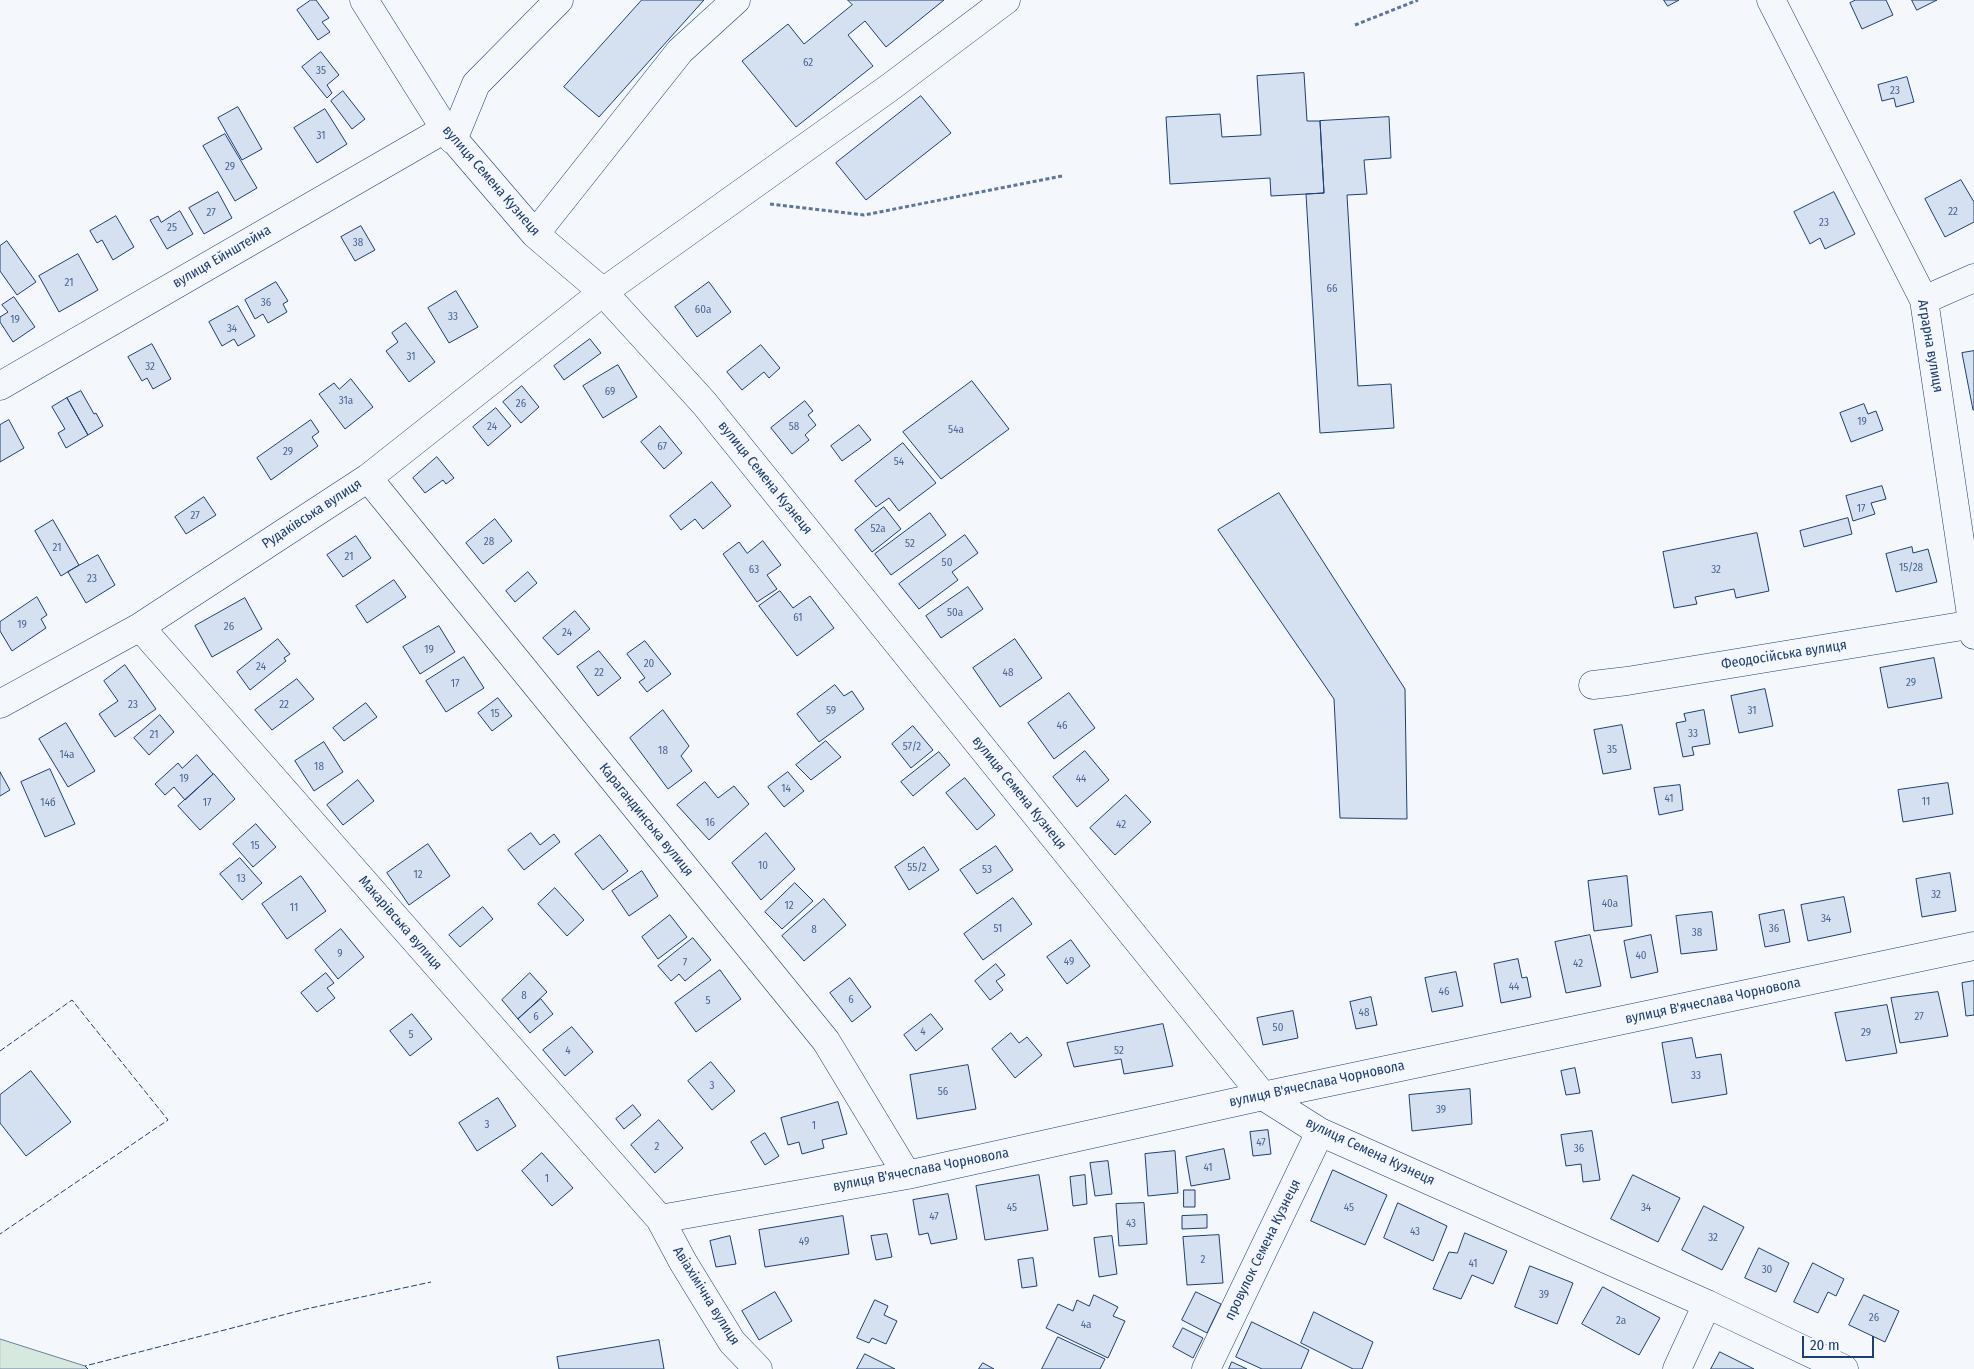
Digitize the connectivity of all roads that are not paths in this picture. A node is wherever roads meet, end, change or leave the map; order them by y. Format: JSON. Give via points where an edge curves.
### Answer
{"nodes":[{"id":1,"x":364,"y":0,"type":"edge"},
{"id":2,"x":559,"y":0,"type":"edge"},
{"id":3,"x":736,"y":0,"type":"edge"},
{"id":4,"x":1006,"y":0,"type":"edge"},
{"id":5,"x":1771,"y":0,"type":"edge"},
{"id":6,"x":449,"y":135,"type":"junction"},
{"id":7,"x":535,"y":234,"type":"junction"},
{"id":8,"x":1974,"y":278,"type":"edge"},
{"id":9,"x":603,"y":292,"type":"junction"},
{"id":10,"x":1924,"y":300,"type":"junction"},
{"id":11,"x":0,"y":386,"type":"edge"},
{"id":12,"x":368,"y":478,"type":"junction"},
{"id":13,"x":140,"y":627,"type":"junction"},
{"id":14,"x":1973,"y":627,"type":"edge"},
{"id":15,"x":1593,"y":685,"type":"dead end"},
{"id":16,"x":0,"y":704,"type":"edge"},
{"id":17,"x":1974,"y":946,"type":"edge"},
{"id":18,"x":1263,"y":1096,"type":"junction"},
{"id":19,"x":1320,"y":1132,"type":"junction"},
{"id":20,"x":907,"y":1175,"type":"junction"},
{"id":21,"x":660,"y":1219,"type":"junction"},
{"id":22,"x":1707,"y":1304,"type":"junction"},
{"id":23,"x":758,"y":1369,"type":"edge"},
{"id":24,"x":1206,"y":1369,"type":"edge"},
{"id":25,"x":1677,"y":1369,"type":"edge"},
{"id":26,"x":1844,"y":1369,"type":"edge"}],
"edges":[{"from":1,"to":6,"type":"street","name":"вулиця Семена Кузнеця"},
{"from":2,"to":6,"type":"street","via":[[476,84]]},
{"from":3,"to":7,"type":"street","via":[[680,51]]},
{"from":4,"to":9,"type":"street","name":"Рудаківська вулиця","via":[[889,88]]},
{"from":5,"to":10,"type":"street","name":"Аграрна вулиця"},
{"from":6,"to":7,"type":"street","name":"вулиця Семена Кузнеця"},
{"from":6,"to":11,"type":"street","name":"вулиця Ейнштейна"},
{"from":7,"to":9,"type":"street","name":"вулиця Семена Кузнеця"},
{"from":8,"to":10,"type":"street"},
{"from":9,"to":12,"type":"street","name":"Рудаківська вулиця"},
{"from":9,"to":18,"type":"street","name":"вулиця Семена Кузнеця","via":[[704,403]]},
{"from":10,"to":14,"type":"street","name":"Аграрна вулиця"},
{"from":12,"to":13,"type":"street","name":"Рудаківська вулиця"},
{"from":12,"to":20,"type":"street","name":"Карагандинська вулиця","via":[[826,1041]]},
{"from":13,"to":16,"type":"street","name":"Рудаківська вулиця"},
{"from":13,"to":21,"type":"street","name":"Макарівська вулиця"},
{"from":14,"to":15,"type":"street","name":"Феодосійська вулиця"},
{"from":17,"to":18,"type":"street","name":"вулиця В'ячеслава Чорновола"},
{"from":18,"to":19,"type":"street","name":"вулиця Семена Кузнеця"},
{"from":18,"to":20,"type":"street","name":"вулиця В'ячеслава Чорновола"},
{"from":19,"to":22,"type":"street","name":"вулиця Семена Кузнеця"},
{"from":19,"to":24,"type":"street","name":"провулок Семена Кузнеця"},
{"from":20,"to":21,"type":"street","name":"вулиця В'ячеслава Чорновола"},
{"from":21,"to":23,"type":"street","name":"Авіахімічна вулиця","via":[[732,1342]]},
{"from":22,"to":25,"type":"street"},
{"from":22,"to":26,"type":"street","name":"вулиця Семена Кузнеця"}]}
